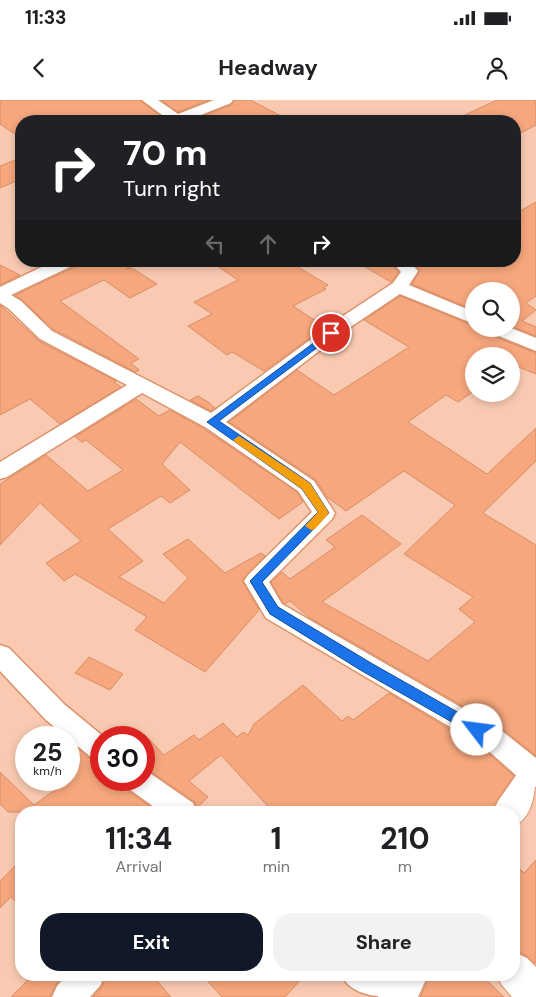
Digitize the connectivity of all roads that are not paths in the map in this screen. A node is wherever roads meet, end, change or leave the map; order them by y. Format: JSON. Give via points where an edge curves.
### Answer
{"nodes":[{"id":1,"x":149,"y":100,"type":"edge"},
{"id":2,"x":226,"y":100,"type":"edge"},
{"id":3,"x":171,"y":115,"type":"edge"},
{"id":4,"x":190,"y":115,"type":"edge"},
{"id":5,"x":56,"y":267,"type":"edge"},
{"id":6,"x":406,"y":267,"type":"edge"},
{"id":7,"x":398,"y":287,"type":"junction"},
{"id":8,"x":0,"y":295,"type":"edge"},
{"id":9,"x":465,"y":315,"type":"edge"},
{"id":10,"x":516,"y":337,"type":"edge"},
{"id":11,"x":536,"y":345,"type":"edge"},
{"id":12,"x":141,"y":385,"type":"junction"},
{"id":13,"x":212,"y":422,"type":"junction"},
{"id":14,"x":0,"y":472,"type":"edge"},
{"id":15,"x":0,"y":655,"type":"edge"},
{"id":16,"x":90,"y":741,"type":"edge"},
{"id":17,"x":536,"y":775,"type":"edge"},
{"id":18,"x":153,"y":791,"type":"edge"},
{"id":19,"x":175,"y":806,"type":"edge"},
{"id":20,"x":514,"y":806,"type":"edge"},
{"id":21,"x":520,"y":978,"type":"edge"},
{"id":22,"x":83,"y":981,"type":"edge"},
{"id":23,"x":365,"y":981,"type":"edge"},
{"id":24,"x":406,"y":981,"type":"edge"},
{"id":25,"x":536,"y":995,"type":"edge"},
{"id":26,"x":68,"y":997,"type":"edge"},
{"id":27,"x":388,"y":997,"type":"edge"},
{"id":28,"x":397,"y":997,"type":"edge"}],
"edges":[{"from":1,"to":3,"type":"street"},
{"from":2,"to":4,"type":"street"},
{"from":5,"to":8,"type":"street"},
{"from":6,"to":7,"type":"street","via":[[410,271]]},
{"from":7,"to":9,"type":"street"},
{"from":7,"to":13,"type":"street"},
{"from":8,"to":12,"type":"street","via":[[46,335]]},
{"from":10,"to":11,"type":"street"},
{"from":12,"to":13,"type":"street"},
{"from":12,"to":14,"type":"street"},
{"from":13,"to":17,"type":"street","via":[[306,486],[324,513],[256,581],[274,611],[493,739]]},
{"from":15,"to":16,"type":"street","via":[[55,712]]},
{"from":17,"to":20,"type":"street"},
{"from":18,"to":19,"type":"street"},
{"from":21,"to":25,"type":"street"},
{"from":22,"to":26,"type":"street"},
{"from":23,"to":27,"type":"street"},
{"from":24,"to":28,"type":"street"}]}
